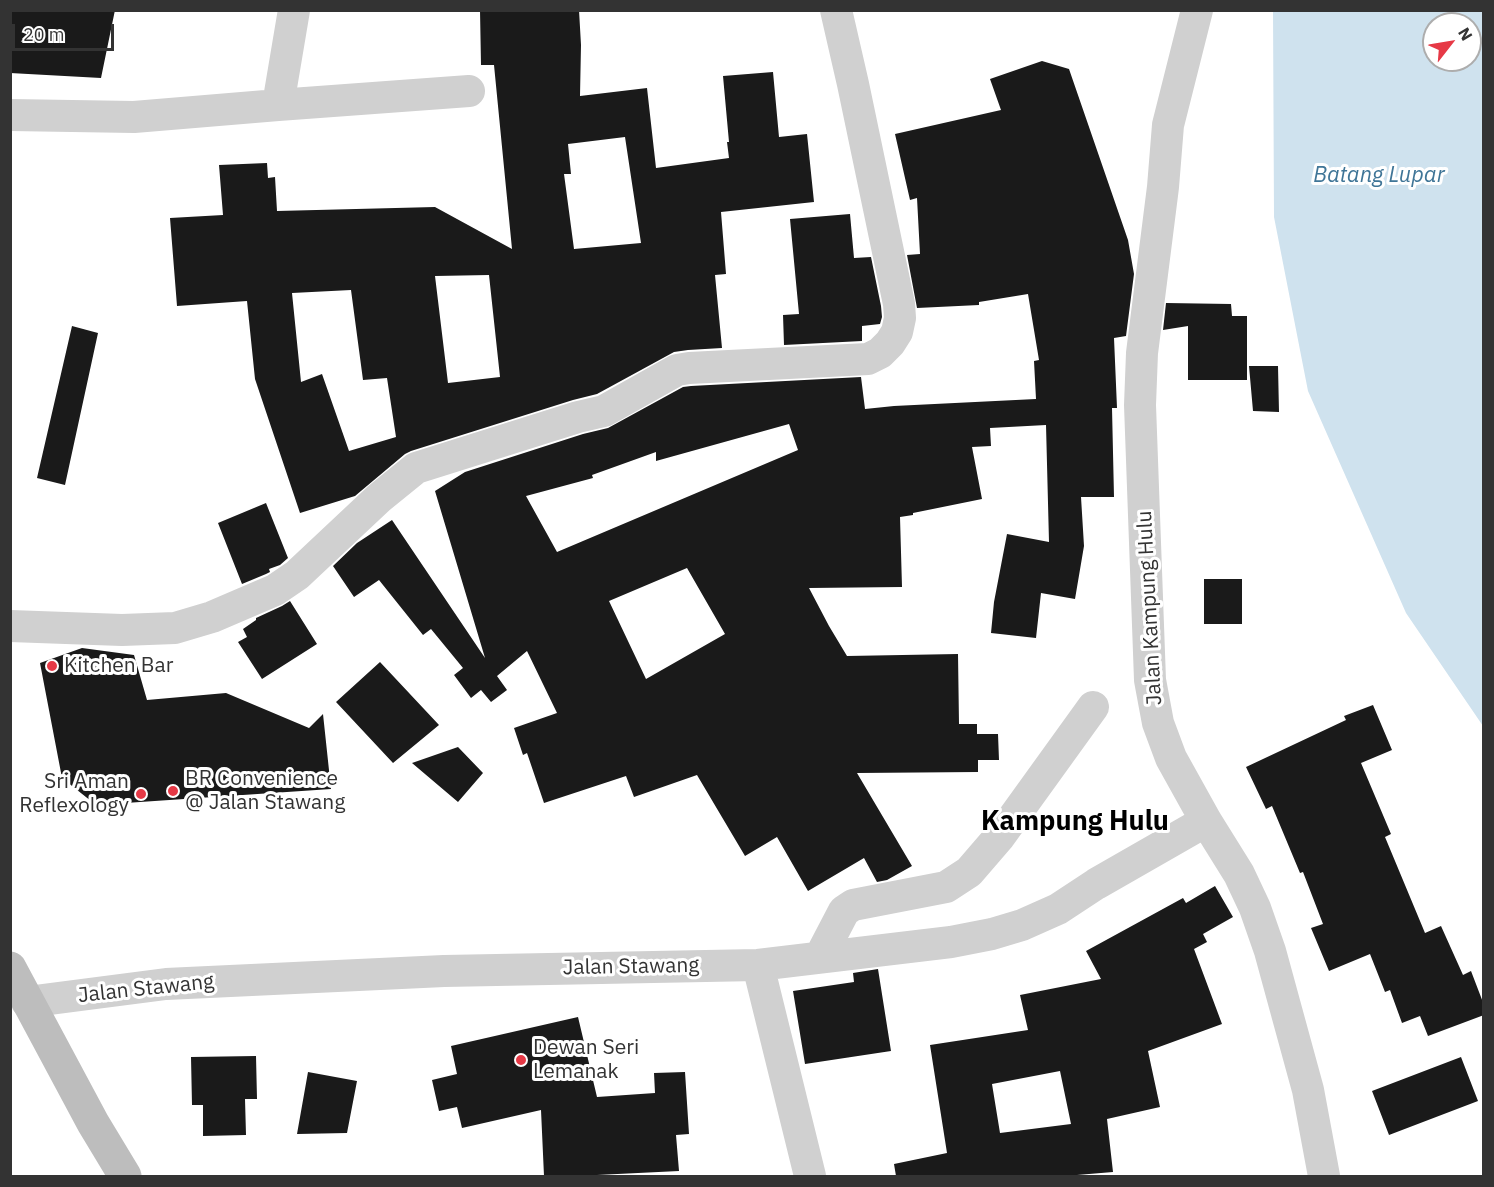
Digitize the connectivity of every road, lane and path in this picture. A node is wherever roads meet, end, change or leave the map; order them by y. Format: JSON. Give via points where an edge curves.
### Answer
{"nodes":[{"id":1,"x":294,"y":10,"type":"edge"},
{"id":2,"x":836,"y":10,"type":"edge"},
{"id":3,"x":1197,"y":10,"type":"edge"},
{"id":4,"x":469,"y":91,"type":"dead end"},
{"id":5,"x":278,"y":105,"type":"junction"},
{"id":6,"x":10,"y":115,"type":"edge"},
{"id":7,"x":10,"y":626,"type":"edge"},
{"id":8,"x":1093,"y":706,"type":"dead end"},
{"id":9,"x":1206,"y":821,"type":"junction"},
{"id":10,"x":820,"y":957,"type":"junction"},
{"id":11,"x":758,"y":965,"type":"junction"},
{"id":12,"x":10,"y":968,"type":"edge"},
{"id":13,"x":27,"y":1002,"type":"junction"},
{"id":14,"x":125,"y":1176,"type":"edge"},
{"id":15,"x":810,"y":1176,"type":"edge"},
{"id":16,"x":1324,"y":1176,"type":"edge"}],
"edges":[{"from":1,"to":5,"type":"street"},
{"from":2,"to":7,"type":"street","via":[[899,304],[897,332],[880,353],[868,359],[677,370],[604,411],[416,468],[297,575],[275,590],[212,617],[175,628]]},
{"from":3,"to":9,"type":"street","name":"Jalan Kampung Hulu","via":[[1168,125],[1142,353],[1140,405],[1150,680],[1158,723],[1171,758]]},
{"from":4,"to":5,"type":"street"},
{"from":5,"to":6,"type":"street","via":[[134,117]]},
{"from":8,"to":10,"type":"street","via":[[1000,836],[969,872],[946,887],[852,905],[844,911]]},
{"from":9,"to":10,"type":"street","name":"Jalan Stawang","via":[[1058,909],[1022,925],[951,942]]},
{"from":9,"to":16,"type":"street","name":"Jalan Kampung Hulu","via":[[1239,874],[1270,951],[1308,1090]]},
{"from":10,"to":11,"type":"street","name":"Jalan Stawang"},
{"from":11,"to":13,"type":"street","name":"Jalan Stawang","via":[[444,971],[166,984]]},
{"from":11,"to":15,"type":"street"},
{"from":12,"to":13,"type":"main road"},
{"from":13,"to":14,"type":"main road"}]}
